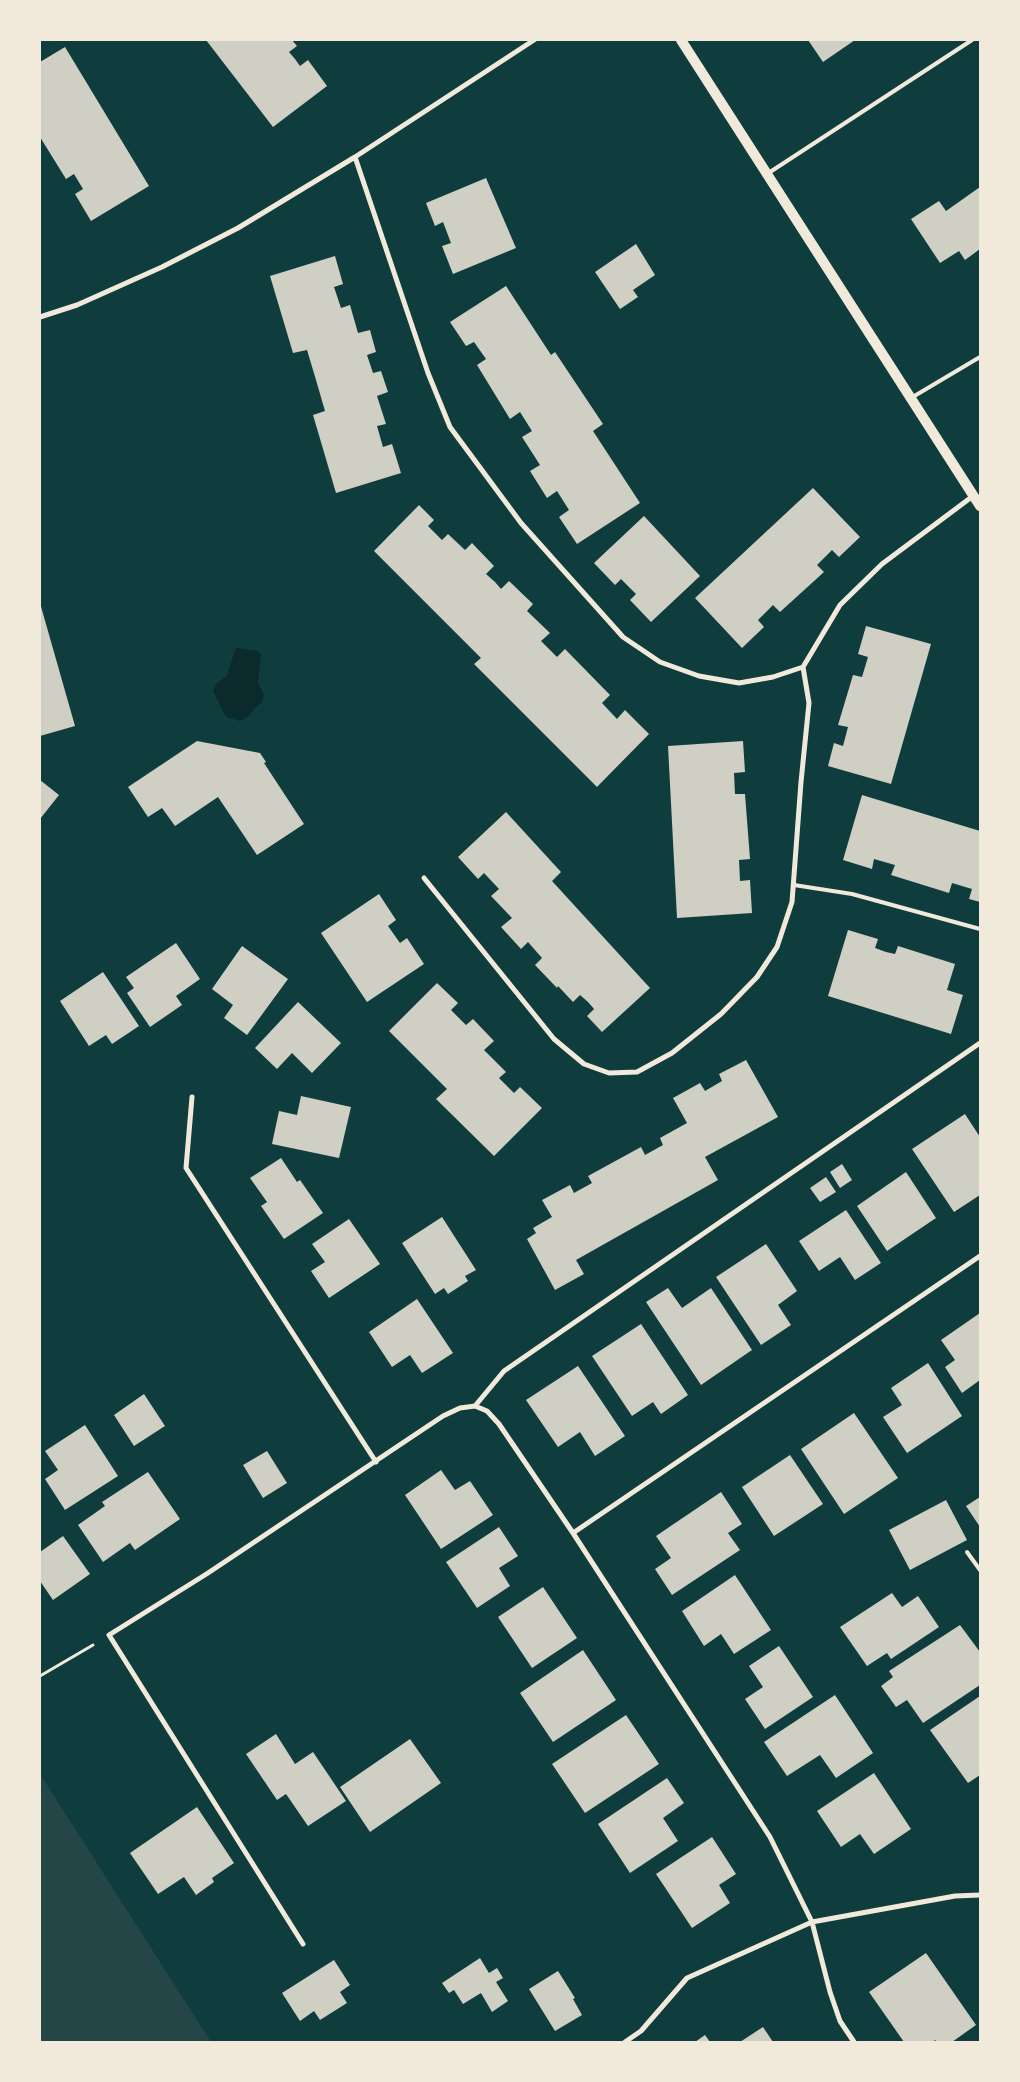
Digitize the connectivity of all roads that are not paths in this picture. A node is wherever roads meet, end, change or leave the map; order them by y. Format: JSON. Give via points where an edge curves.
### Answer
{"nodes":[{"id":1,"x":534,"y":40,"type":"edge"},
{"id":2,"x":681,"y":40,"type":"edge"},
{"id":3,"x":972,"y":40,"type":"edge"},
{"id":4,"x":355,"y":157,"type":"junction"},
{"id":5,"x":767,"y":174,"type":"junction"},
{"id":6,"x":40,"y":317,"type":"edge"},
{"id":7,"x":980,"y":357,"type":"edge"},
{"id":8,"x":911,"y":398,"type":"junction"},
{"id":9,"x":974,"y":496,"type":"junction"},
{"id":10,"x":980,"y":506,"type":"edge"},
{"id":11,"x":803,"y":667,"type":"junction"},
{"id":12,"x":424,"y":878,"type":"dead end"},
{"id":13,"x":794,"y":885,"type":"junction"},
{"id":14,"x":980,"y":929,"type":"edge"},
{"id":15,"x":980,"y":1044,"type":"edge"},
{"id":16,"x":192,"y":1097,"type":"dead end"},
{"id":17,"x":980,"y":1256,"type":"edge"},
{"id":18,"x":475,"y":1406,"type":"junction"},
{"id":19,"x":376,"y":1462,"type":"junction"},
{"id":20,"x":573,"y":1533,"type":"junction"},
{"id":21,"x":967,"y":1552,"type":"dead end"},
{"id":22,"x":980,"y":1570,"type":"edge"},
{"id":23,"x":980,"y":1895,"type":"edge"},
{"id":24,"x":812,"y":1922,"type":"junction"},
{"id":25,"x":302,"y":1944,"type":"dead end"},
{"id":26,"x":625,"y":2042,"type":"edge"},
{"id":27,"x":854,"y":2042,"type":"edge"}],
"edges":[{"from":1,"to":4,"type":"street"},
{"from":2,"to":5,"type":"main road"},
{"from":3,"to":5,"type":"lane"},
{"from":4,"to":6,"type":"street","via":[[238,228],[162,267],[77,305]]},
{"from":4,"to":11,"type":"street","via":[[428,373],[450,427],[521,523],[623,637],[660,662],[698,676],[739,683],[774,677]]},
{"from":5,"to":8,"type":"main road"},
{"from":7,"to":8,"type":"lane"},
{"from":8,"to":9,"type":"main road"},
{"from":9,"to":10,"type":"main road"},
{"from":9,"to":11,"type":"street","via":[[882,564],[840,605]]},
{"from":11,"to":13,"type":"street","via":[[809,703]]},
{"from":12,"to":13,"type":"street","via":[[554,1039],[584,1064],[609,1073],[637,1072],[672,1053],[721,1014],[757,977],[777,947],[792,902]]},
{"from":13,"to":14,"type":"lane","via":[[852,894]]},
{"from":15,"to":18,"type":"street","via":[[504,1370]]},
{"from":16,"to":19,"type":"street","via":[[186,1168]]},
{"from":17,"to":20,"type":"street"},
{"from":18,"to":19,"type":"street","via":[[460,1408],[443,1416]]},
{"from":18,"to":20,"type":"street","via":[[487,1411],[499,1424]]},
{"from":19,"to":25,"type":"street","via":[[109,1636]]},
{"from":20,"to":24,"type":"street","via":[[770,1837]]},
{"from":21,"to":22,"type":"lane"},
{"from":23,"to":24,"type":"street","via":[[955,1896]]},
{"from":24,"to":26,"type":"street","via":[[687,1978],[641,2031]]},
{"from":24,"to":27,"type":"street","via":[[830,1992],[840,2020]]}]}
